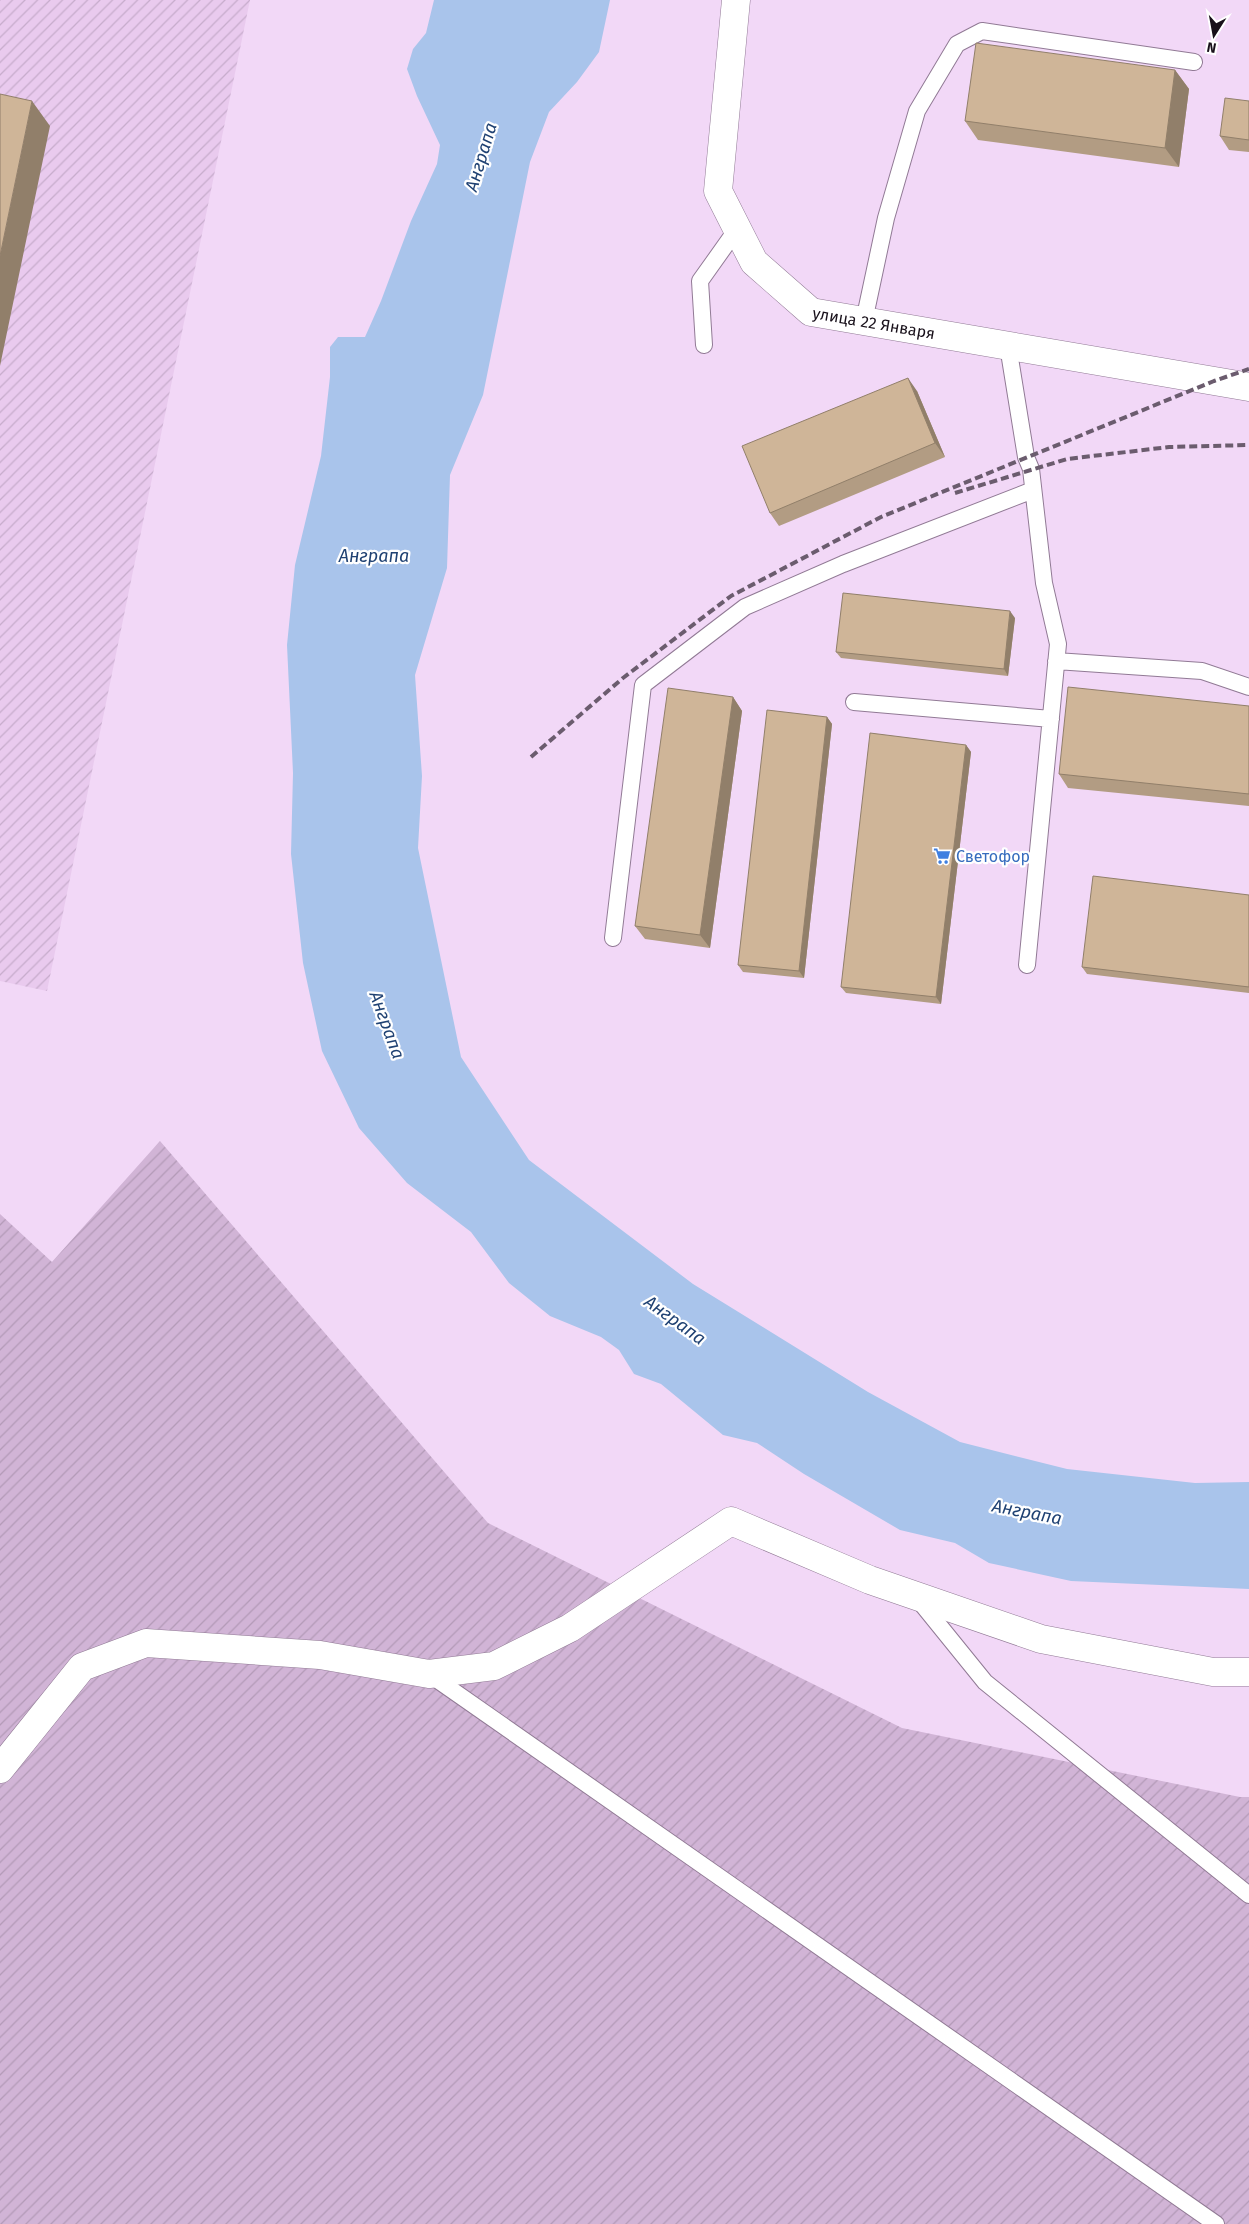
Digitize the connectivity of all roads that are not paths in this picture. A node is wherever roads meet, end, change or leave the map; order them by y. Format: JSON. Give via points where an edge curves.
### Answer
{"nodes":[{"id":1,"x":736,"y":0,"type":"edge"},
{"id":2,"x":1194,"y":62,"type":"dead end"},
{"id":3,"x":737,"y":229,"type":"junction"},
{"id":4,"x":864,"y":321,"type":"junction"},
{"id":5,"x":704,"y":345,"type":"dead end"},
{"id":6,"x":1008,"y":346,"type":"junction"},
{"id":7,"x":1249,"y":387,"type":"edge"},
{"id":8,"x":1034,"y":490,"type":"junction"},
{"id":9,"x":1056,"y":661,"type":"junction"},
{"id":10,"x":1249,"y":687,"type":"edge"},
{"id":11,"x":854,"y":702,"type":"dead end"},
{"id":12,"x":1051,"y":719,"type":"junction"},
{"id":13,"x":613,"y":938,"type":"dead end"},
{"id":14,"x":1027,"y":965,"type":"dead end"},
{"id":15,"x":914,"y":1595,"type":"junction"},
{"id":16,"x":1249,"y":1672,"type":"edge"},
{"id":17,"x":429,"y":1674,"type":"junction"},
{"id":18,"x":0,"y":1769,"type":"edge"},
{"id":19,"x":1249,"y":1895,"type":"edge"},
{"id":20,"x":1216,"y":2224,"type":"edge"}],
"edges":[{"from":1,"to":3,"type":"street","name":"улица 22 Января","via":[[718,191]]},
{"from":2,"to":4,"type":"lane","via":[[982,31],[957,44],[918,111],[886,218]]},
{"from":3,"to":4,"type":"street","name":"улица 22 Января","via":[[754,262],[811,312]]},
{"from":3,"to":5,"type":"lane","via":[[700,281]]},
{"from":4,"to":6,"type":"street","name":"улица 22 Января"},
{"from":6,"to":7,"type":"street","name":"улица 22 Января"},
{"from":6,"to":8,"type":"lane"},
{"from":8,"to":9,"type":"lane","via":[[1044,583],[1058,644]]},
{"from":8,"to":13,"type":"lane","via":[[843,564],[745,607],[643,685]]},
{"from":9,"to":10,"type":"lane","via":[[1202,671]]},
{"from":9,"to":12,"type":"lane"},
{"from":11,"to":12,"type":"lane"},
{"from":12,"to":14,"type":"lane"},
{"from":15,"to":16,"type":"street","via":[[1041,1639],[1213,1672]]},
{"from":15,"to":17,"type":"street","via":[[870,1580],[731,1521],[562,1632],[494,1666]]},
{"from":15,"to":19,"type":"lane","via":[[985,1682]]},
{"from":17,"to":18,"type":"street","via":[[320,1655],[146,1643],[82,1667]]},
{"from":17,"to":20,"type":"lane"}]}
